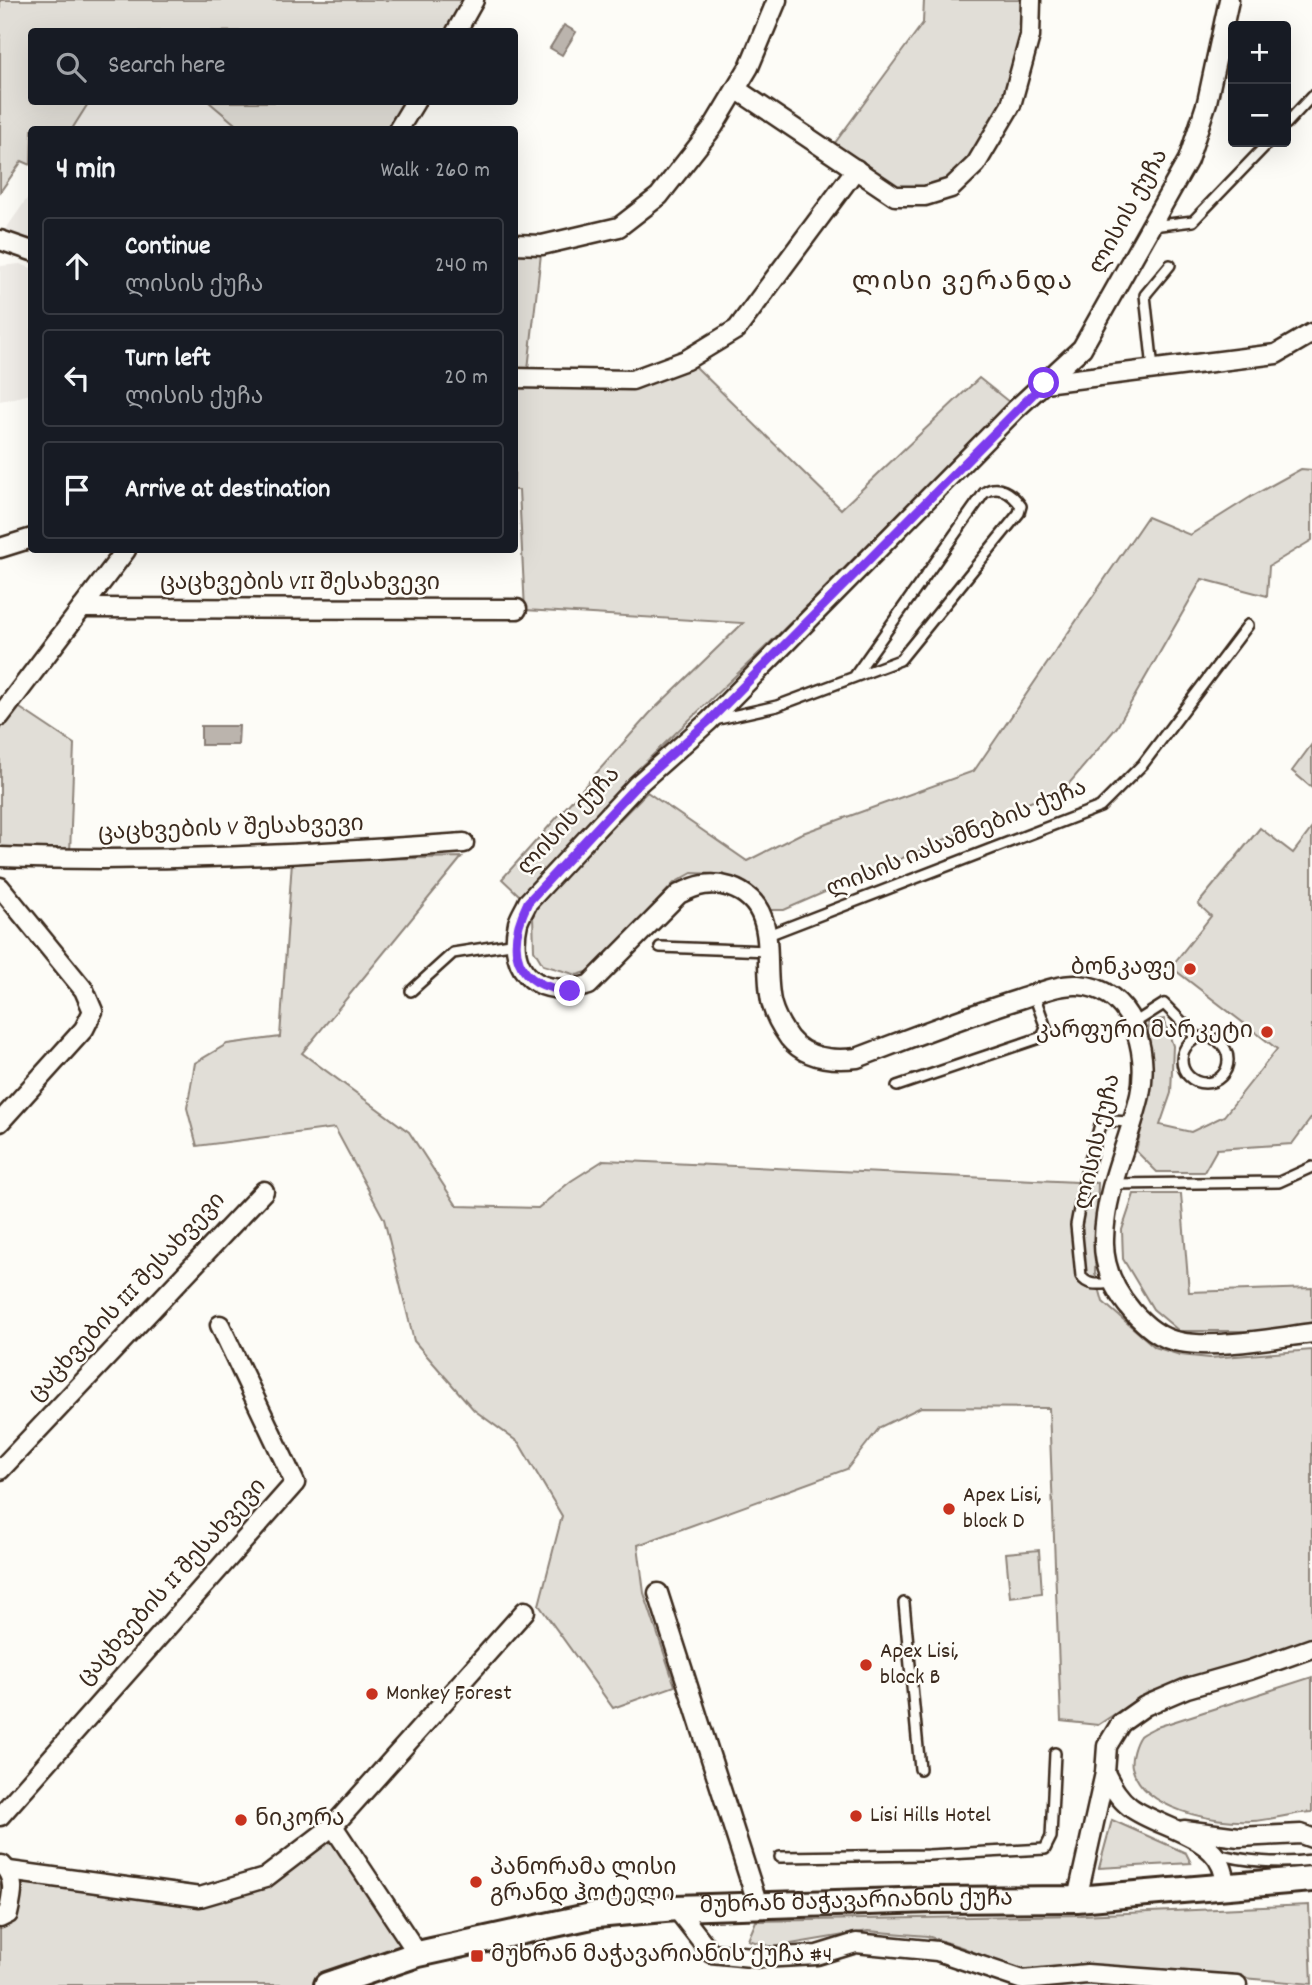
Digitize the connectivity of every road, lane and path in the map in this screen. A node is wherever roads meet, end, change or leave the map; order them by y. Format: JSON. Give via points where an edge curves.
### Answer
{"nodes":[{"id":1,"x":474,"y":0,"type":"edge"},
{"id":2,"x":777,"y":0,"type":"edge"},
{"id":3,"x":1031,"y":0,"type":"edge"},
{"id":4,"x":1229,"y":0,"type":"edge"},
{"id":5,"x":458,"y":28,"type":"edge"},
{"id":6,"x":736,"y":89,"type":"junction"},
{"id":7,"x":1312,"y":96,"type":"edge"},
{"id":8,"x":413,"y":105,"type":"edge"},
{"id":9,"x":1291,"y":119,"type":"edge"},
{"id":10,"x":400,"y":126,"type":"edge"},
{"id":11,"x":1264,"y":147,"type":"edge"},
{"id":12,"x":856,"y":169,"type":"junction"},
{"id":13,"x":1152,"y":226,"type":"junction"},
{"id":14,"x":0,"y":240,"type":"edge"},
{"id":15,"x":518,"y":244,"type":"edge"},
{"id":16,"x":28,"y":250,"type":"edge"},
{"id":17,"x":1170,"y":265,"type":"dead end"},
{"id":18,"x":1312,"y":333,"type":"edge"},
{"id":19,"x":1153,"y":369,"type":"junction"},
{"id":20,"x":518,"y":378,"type":"edge"},
{"id":21,"x":1044,"y":383,"type":"junction"},
{"id":22,"x":28,"y":539,"type":"edge"},
{"id":23,"x":0,"y":548,"type":"edge"},
{"id":24,"x":124,"y":553,"type":"edge"},
{"id":25,"x":82,"y":608,"type":"junction"},
{"id":26,"x":517,"y":609,"type":"dead end"},
{"id":27,"x":1248,"y":625,"type":"dead end"},
{"id":28,"x":854,"y":677,"type":"junction"},
{"id":29,"x":4,"y":707,"type":"edge"},
{"id":30,"x":709,"y":721,"type":"junction"},
{"id":31,"x":464,"y":843,"type":"dead end"},
{"id":32,"x":0,"y":857,"type":"edge"},
{"id":33,"x":0,"y":887,"type":"edge"},
{"id":34,"x":517,"y":943,"type":"junction"},
{"id":35,"x":768,"y":943,"type":"junction"},
{"id":36,"x":660,"y":947,"type":"dead end"},
{"id":37,"x":411,"y":991,"type":"dead end"},
{"id":38,"x":1034,"y":995,"type":"junction"},
{"id":39,"x":1134,"y":1023,"type":"junction"},
{"id":40,"x":1198,"y":1038,"type":"junction"},
{"id":41,"x":897,"y":1086,"type":"dead end"},
{"id":42,"x":0,"y":1122,"type":"edge"},
{"id":43,"x":1131,"y":1122,"type":"junction"},
{"id":44,"x":1312,"y":1167,"type":"edge"},
{"id":45,"x":1112,"y":1184,"type":"junction"},
{"id":46,"x":264,"y":1191,"type":"dead end"},
{"id":47,"x":1113,"y":1283,"type":"junction"},
{"id":48,"x":220,"y":1325,"type":"dead end"},
{"id":49,"x":1312,"y":1333,"type":"edge"},
{"id":50,"x":0,"y":1470,"type":"edge"},
{"id":51,"x":658,"y":1593,"type":"dead end"},
{"id":52,"x":904,"y":1603,"type":"dead end"},
{"id":53,"x":525,"y":1611,"type":"dead end"},
{"id":54,"x":1312,"y":1648,"type":"edge"},
{"id":55,"x":1055,"y":1753,"type":"dead end"},
{"id":56,"x":920,"y":1769,"type":"dead end"},
{"id":57,"x":1105,"y":1773,"type":"junction"},
{"id":58,"x":0,"y":1816,"type":"edge"},
{"id":59,"x":1154,"y":1820,"type":"junction"},
{"id":60,"x":333,"y":1826,"type":"junction"},
{"id":61,"x":1312,"y":1838,"type":"edge"},
{"id":62,"x":1213,"y":1853,"type":"junction"},
{"id":63,"x":780,"y":1857,"type":"dead end"},
{"id":64,"x":1312,"y":1860,"type":"edge"},
{"id":65,"x":5,"y":1867,"type":"edge"},
{"id":66,"x":1312,"y":1879,"type":"edge"},
{"id":67,"x":1227,"y":1886,"type":"junction"},
{"id":68,"x":1077,"y":1899,"type":"junction"},
{"id":69,"x":758,"y":1905,"type":"junction"},
{"id":70,"x":676,"y":1908,"type":"junction"},
{"id":71,"x":0,"y":1918,"type":"edge"},
{"id":72,"x":418,"y":1954,"type":"junction"},
{"id":73,"x":1215,"y":1984,"type":"edge"},
{"id":74,"x":327,"y":1985,"type":"edge"},
{"id":75,"x":1237,"y":1985,"type":"edge"}],
"edges":[{"from":1,"to":5,"type":"street"},
{"from":2,"to":6,"type":"street"},
{"from":3,"to":12,"type":"street","via":[[1030,36],[1011,105],[976,164],[950,188],[925,196],[895,196]]},
{"from":4,"to":13,"type":"street","name":"ლისის ქუჩა","via":[[1207,102],[1188,160]]},
{"from":6,"to":12,"type":"street"},
{"from":6,"to":15,"type":"street","via":[[713,127],[659,196],[618,227],[542,245]]},
{"from":7,"to":9,"type":"lane"},
{"from":8,"to":10,"type":"street"},
{"from":11,"to":13,"type":"lane","via":[[1193,221]]},
{"from":12,"to":20,"type":"street","via":[[737,329],[686,360],[632,380]]},
{"from":13,"to":21,"type":"street","name":"ლისის ქუჩა","via":[[1082,348]]},
{"from":14,"to":16,"type":"street"},
{"from":17,"to":19,"type":"lane","via":[[1145,295]]},
{"from":18,"to":19,"type":"street","via":[[1276,354]]},
{"from":19,"to":21,"type":"street"},
{"from":21,"to":30,"type":"street","name":"ლისის ქუჩა"},
{"from":22,"to":23,"type":"street"},
{"from":24,"to":25,"type":"street"},
{"from":25,"to":26,"type":"street","name":"ცაცხვების VII შესახვევი"},
{"from":25,"to":29,"type":"street"},
{"from":27,"to":35,"type":"lane","name":"ლისის იასამნების ქუჩა","via":[[1143,764],[1100,807]]},
{"from":28,"to":28,"type":"lane","via":[[984,493],[1000,488],[1017,500],[1019,513],[900,660]]},
{"from":28,"to":30,"type":"lane","via":[[777,706]]},
{"from":30,"to":34,"type":"street","name":"ლისის ქუჩა","via":[[637,785],[528,902],[519,922]]},
{"from":31,"to":32,"type":"street","name":"ცაცხვების V შესახვევი","via":[[292,855]]},
{"from":33,"to":42,"type":"street","via":[[85,990],[93,1011],[84,1029]]},
{"from":34,"to":35,"type":"street","name":"ლისის ქუჩა","via":[[519,962],[531,979],[550,989],[580,988],[589,985],[679,894],[697,884],[714,883],[753,901]]},
{"from":34,"to":37,"type":"lane","via":[[453,953]]},
{"from":35,"to":36,"type":"lane"},
{"from":35,"to":38,"type":"street","name":"ლისის ქუჩა","via":[[772,1005],[796,1046],[816,1057],[857,1058]]},
{"from":38,"to":39,"type":"street","name":"ლისის ქუჩა","via":[[1077,985],[1097,988],[1114,998]]},
{"from":38,"to":41,"type":"lane","via":[[1046,1028],[1042,1037]]},
{"from":39,"to":40,"type":"lane","via":[[1164,1004]]},
{"from":39,"to":43,"type":"street","name":"ლისის ქუჩა","via":[[1141,1069]]},
{"from":40,"to":40,"type":"lane","via":[[1213,1039],[1225,1048],[1228,1063],[1215,1081],[1200,1082],[1184,1068],[1186,1047]]},
{"from":43,"to":45,"type":"street","name":"ლისის ქუჩა"},
{"from":43,"to":47,"type":"lane","via":[[1100,1125],[1076,1225],[1080,1276],[1085,1283]]},
{"from":44,"to":45,"type":"lane","via":[[1279,1182]]},
{"from":45,"to":47,"type":"street","name":"ლისის ქუჩა","via":[[1104,1238],[1105,1262]]},
{"from":46,"to":50,"type":"street","name":"ცაცხვების III შესახვევი"},
{"from":47,"to":49,"type":"street","name":"ლისის ქუჩა","via":[[1137,1317],[1155,1333],[1178,1342],[1204,1344]]},
{"from":48,"to":58,"type":"street","name":"ცაცხვების II შესახვევი","via":[[295,1483]]},
{"from":51,"to":69,"type":"street"},
{"from":52,"to":56,"type":"lane"},
{"from":53,"to":60,"type":"street"},
{"from":54,"to":57,"type":"street","via":[[1145,1706],[1121,1723],[1107,1746]]},
{"from":55,"to":63,"type":"lane","via":[[1051,1837],[1045,1849]]},
{"from":57,"to":59,"type":"street","via":[[1116,1794]]},
{"from":57,"to":68,"type":"street"},
{"from":59,"to":61,"type":"street","via":[[1190,1832]]},
{"from":59,"to":62,"type":"street"},
{"from":60,"to":65,"type":"street","via":[[265,1878],[200,1897]]},
{"from":60,"to":72,"type":"street"},
{"from":62,"to":64,"type":"lane","via":[[1236,1859]]},
{"from":62,"to":67,"type":"street"},
{"from":65,"to":71,"type":"street","via":[[13,1893],[8,1914]]},
{"from":66,"to":67,"type":"main road","name":"მუხრან მაჭავარიანის ქუჩა"},
{"from":67,"to":68,"type":"main road","name":"მუხრან მაჭავარიანის ქუჩა"},
{"from":68,"to":69,"type":"main road","name":"მუხრან მაჭავარიანის ქუჩა"},
{"from":69,"to":70,"type":"main road","name":"მუხრან მაჭავარიანის ქუჩა"},
{"from":70,"to":72,"type":"main road","name":"მუხრან მაჭავარიანის ქუჩა","via":[[596,1916]]},
{"from":70,"to":73,"type":"street","via":[[711,1953],[761,1958],[817,1955],[856,1943],[937,1951],[1023,1980],[1087,1974]]},
{"from":72,"to":74,"type":"main road","name":"მუხრან მაჭავარიანის ქუჩა"},
{"from":73,"to":75,"type":"street"}]}
